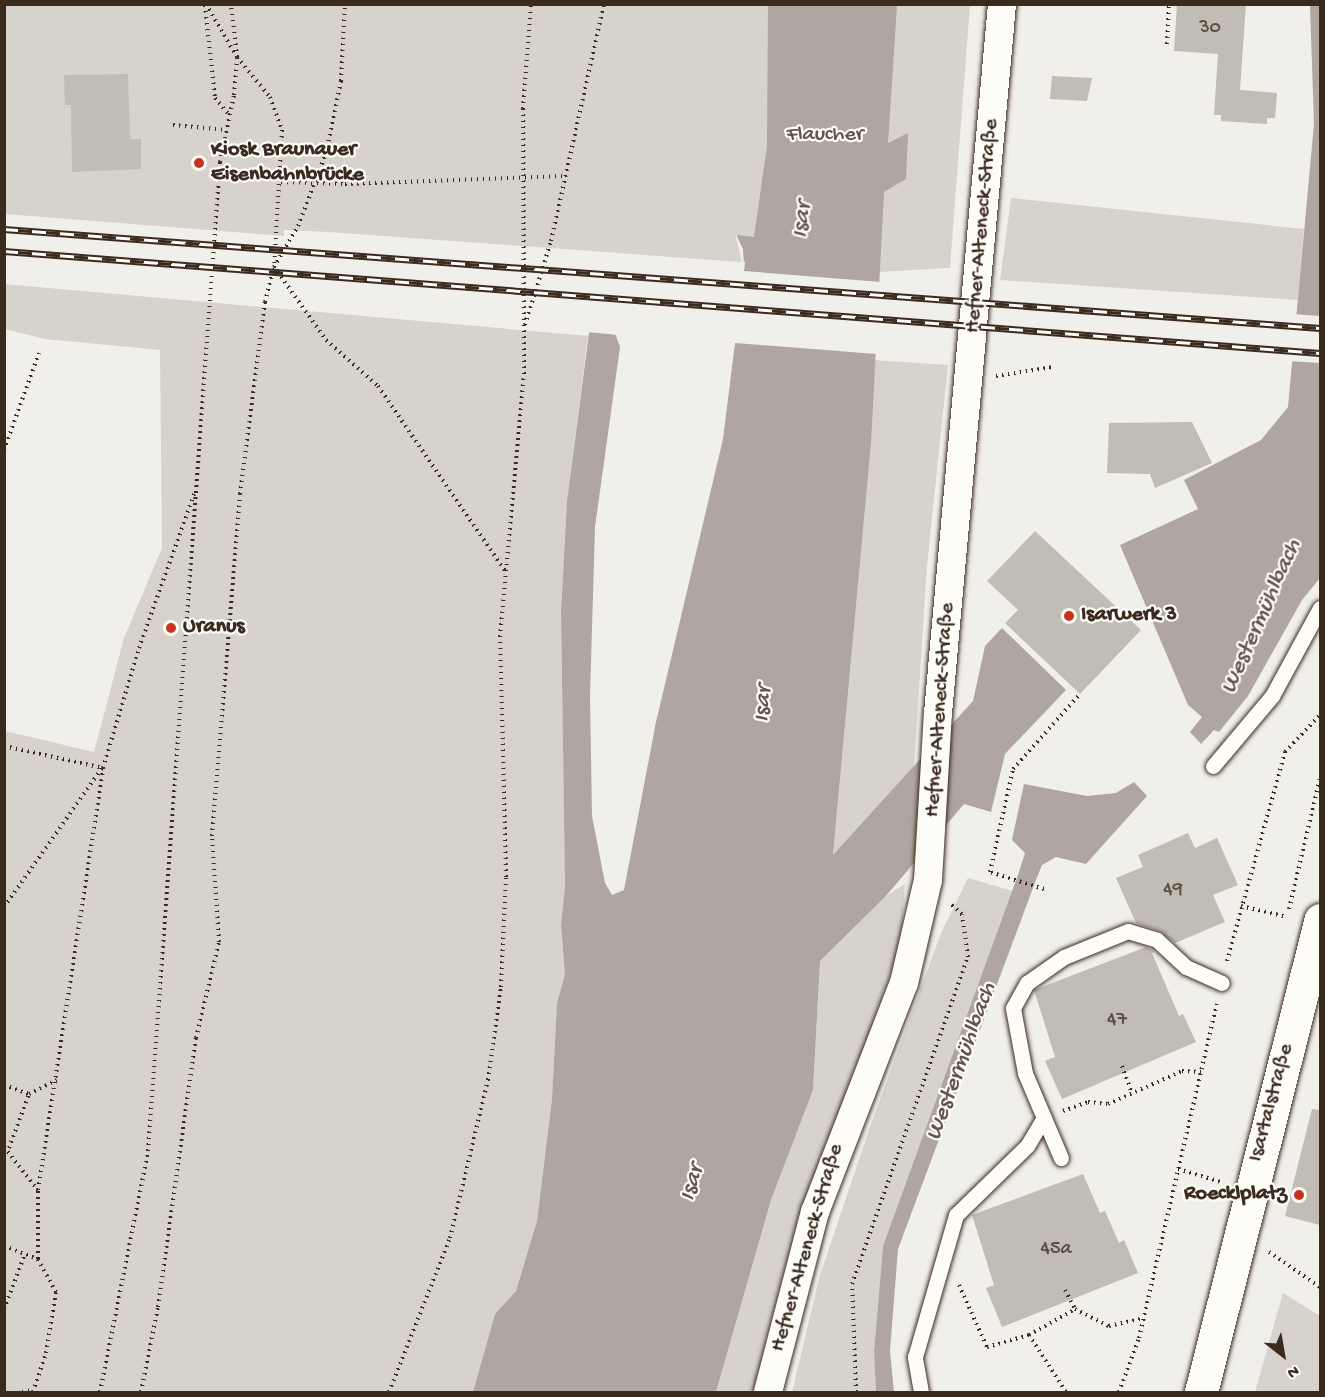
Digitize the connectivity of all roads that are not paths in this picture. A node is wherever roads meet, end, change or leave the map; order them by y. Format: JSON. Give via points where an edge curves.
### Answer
{"nodes":[{"id":1,"x":1002,"y":4,"type":"edge"},
{"id":2,"x":1320,"y":608,"type":"edge"},
{"id":3,"x":1213,"y":766,"type":"dead end"},
{"id":4,"x":1320,"y":920,"type":"edge"},
{"id":5,"x":1222,"y":983,"type":"road end"},
{"id":6,"x":1044,"y":1118,"type":"junction"},
{"id":7,"x":1061,"y":1158,"type":"dead end"},
{"id":8,"x":768,"y":1392,"type":"edge"},
{"id":9,"x":921,"y":1392,"type":"edge"},
{"id":10,"x":1202,"y":1392,"type":"edge"}],
"edges":[{"from":1,"to":8,"type":"street","name":"Hefner-Alteneck-Straße","via":[[938,713],[929,868],[904,983],[836,1148],[815,1212]]},
{"from":2,"to":3,"type":"lane","via":[[1272,696]]},
{"from":4,"to":10,"type":"main road","name":"Isartalstraße"},
{"from":5,"to":6,"type":"lane","via":[[1186,967],[1157,940],[1128,932],[1100,939],[1064,957],[1027,983],[1013,1008],[1025,1073]]},
{"from":6,"to":7,"type":"lane"},
{"from":6,"to":9,"type":"lane","via":[[1027,1146],[956,1215],[915,1357]]}]}
